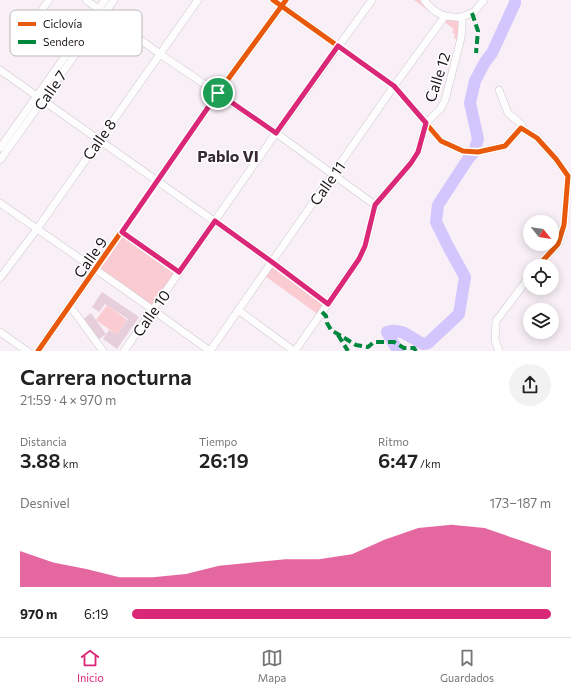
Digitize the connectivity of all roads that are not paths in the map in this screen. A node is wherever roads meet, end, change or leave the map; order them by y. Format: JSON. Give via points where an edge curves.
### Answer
{"nodes":[{"id":1,"x":49,"y":0,"type":"edge"},
{"id":2,"x":86,"y":0,"type":"edge"},
{"id":3,"x":105,"y":0,"type":"edge"},
{"id":4,"x":114,"y":0,"type":"edge"},
{"id":5,"x":198,"y":0,"type":"edge"},
{"id":6,"x":273,"y":0,"type":"edge"},
{"id":7,"x":372,"y":0,"type":"edge"},
{"id":8,"x":424,"y":0,"type":"edge"},
{"id":9,"x":484,"y":0,"type":"edge"},
{"id":10,"x":284,"y":3,"type":"edge"},
{"id":11,"x":42,"y":10,"type":"edge"},
{"id":12,"x":100,"y":10,"type":"edge"},
{"id":13,"x":101,"y":10,"type":"edge"},
{"id":14,"x":102,"y":10,"type":"edge"},
{"id":15,"x":446,"y":17,"type":"junction"},
{"id":16,"x":462,"y":17,"type":"junction"},
{"id":17,"x":142,"y":41,"type":"edge"},
{"id":18,"x":338,"y":46,"type":"junction"},
{"id":19,"x":160,"y":54,"type":"junction"},
{"id":20,"x":69,"y":56,"type":"edge"},
{"id":21,"x":0,"y":70,"type":"edge"},
{"id":22,"x":394,"y":86,"type":"junction"},
{"id":23,"x":499,"y":90,"type":"dead end"},
{"id":24,"x":218,"y":93,"type":"junction"},
{"id":25,"x":40,"y":98,"type":"junction"},
{"id":26,"x":426,"y":123,"type":"junction"},
{"id":27,"x":523,"y":129,"type":"junction"},
{"id":28,"x":276,"y":133,"type":"junction"},
{"id":29,"x":99,"y":140,"type":"junction"},
{"id":30,"x":0,"y":148,"type":"edge"},
{"id":31,"x":0,"y":160,"type":"edge"},
{"id":32,"x":334,"y":174,"type":"junction"},
{"id":33,"x":570,"y":175,"type":"edge"},
{"id":34,"x":157,"y":180,"type":"junction"},
{"id":35,"x":0,"y":203,"type":"edge"},
{"id":36,"x":375,"y":205,"type":"junction"},
{"id":37,"x":215,"y":221,"type":"junction"},
{"id":38,"x":37,"y":229,"type":"junction"},
{"id":39,"x":122,"y":232,"type":"junction"},
{"id":40,"x":544,"y":259,"type":"edge"},
{"id":41,"x":272,"y":262,"type":"junction"},
{"id":42,"x":96,"y":270,"type":"junction"},
{"id":43,"x":179,"y":272,"type":"junction"},
{"id":44,"x":0,"y":278,"type":"edge"},
{"id":45,"x":523,"y":285,"type":"edge"},
{"id":46,"x":328,"y":304,"type":"junction"},
{"id":47,"x":70,"y":306,"type":"junction"},
{"id":48,"x":153,"y":310,"type":"junction"},
{"id":49,"x":238,"y":310,"type":"junction"},
{"id":50,"x":0,"y":332,"type":"edge"},
{"id":51,"x":27,"y":351,"type":"edge"},
{"id":52,"x":38,"y":351,"type":"edge"},
{"id":53,"x":103,"y":351,"type":"edge"},
{"id":54,"x":124,"y":351,"type":"edge"},
{"id":55,"x":210,"y":351,"type":"edge"},
{"id":56,"x":295,"y":351,"type":"edge"},
{"id":57,"x":499,"y":351,"type":"edge"}],
"edges":[{"from":1,"to":11,"type":"street"},
{"from":2,"to":12,"type":"street"},
{"from":3,"to":13,"type":"street","name":"Calle 7"},
{"from":4,"to":14,"type":"street","name":"Calle 7"},
{"from":5,"to":19,"type":"street","name":"Calle 8"},
{"from":6,"to":10,"type":"street"},
{"from":7,"to":18,"type":"street","name":"Calle 10"},
{"from":8,"to":15,"type":"street","via":[[432,9]]},
{"from":9,"to":16,"type":"street","via":[[474,12]]},
{"from":10,"to":18,"type":"street"},
{"from":10,"to":24,"type":"street","name":"Calle 9"},
{"from":15,"to":16,"type":"street"},
{"from":15,"to":22,"type":"street","name":"Calle 11"},
{"from":16,"to":26,"type":"street","name":"Calle 12","via":[[461,38],[447,96],[441,108]]},
{"from":17,"to":19,"type":"street"},
{"from":18,"to":22,"type":"street"},
{"from":18,"to":28,"type":"street","name":"Calle 10"},
{"from":19,"to":24,"type":"street"},
{"from":19,"to":29,"type":"street","name":"Calle 8"},
{"from":20,"to":25,"type":"street","name":"Calle 7"},
{"from":21,"to":25,"type":"street"},
{"from":22,"to":26,"type":"street"},
{"from":22,"to":32,"type":"street","name":"Calle 11"},
{"from":23,"to":27,"type":"street","via":[[508,113],[522,125]]},
{"from":24,"to":28,"type":"street"},
{"from":24,"to":34,"type":"street","name":"Calle 9"},
{"from":25,"to":29,"type":"street"},
{"from":25,"to":30,"type":"street","name":"Calle 7"},
{"from":25,"to":31,"type":"street","name":"Calle 7"},
{"from":26,"to":27,"type":"street","via":[[441,141],[463,151],[475,152],[505,146],[521,128]]},
{"from":26,"to":36,"type":"street","name":"Calle 12","via":[[418,152]]},
{"from":27,"to":33,"type":"street","via":[[537,138]]},
{"from":28,"to":32,"type":"street"},
{"from":28,"to":37,"type":"street","name":"Calle 10"},
{"from":29,"to":34,"type":"street"},
{"from":29,"to":38,"type":"street","name":"Calle 8"},
{"from":32,"to":36,"type":"street"},
{"from":32,"to":41,"type":"street","name":"Calle 11"},
{"from":33,"to":40,"type":"street","via":[[564,224],[558,244]]},
{"from":34,"to":37,"type":"street"},
{"from":34,"to":39,"type":"street","name":"Calle 9"},
{"from":35,"to":38,"type":"street"},
{"from":36,"to":46,"type":"street","name":"Calle 12","via":[[365,246],[359,259]]},
{"from":37,"to":41,"type":"street"},
{"from":37,"to":43,"type":"street","name":"Calle 10"},
{"from":38,"to":42,"type":"street"},
{"from":38,"to":44,"type":"street","name":"Calle 8"},
{"from":39,"to":42,"type":"street","name":"Calle 9"},
{"from":39,"to":43,"type":"street"},
{"from":41,"to":46,"type":"street"},
{"from":41,"to":49,"type":"street","name":"Calle 11"},
{"from":42,"to":47,"type":"street","name":"Calle 9"},
{"from":42,"to":48,"type":"street"},
{"from":43,"to":48,"type":"street","name":"Calle 10"},
{"from":45,"to":57,"type":"street","via":[[496,321],[495,340]]},
{"from":46,"to":56,"type":"street","name":"Calle 12"},
{"from":47,"to":52,"type":"street","name":"Calle 9"},
{"from":47,"to":53,"type":"street"},
{"from":48,"to":54,"type":"street","name":"Calle 10"},
{"from":48,"to":55,"type":"street"},
{"from":49,"to":55,"type":"street","name":"Calle 11"},
{"from":49,"to":56,"type":"street"},
{"from":50,"to":51,"type":"street"}]}
